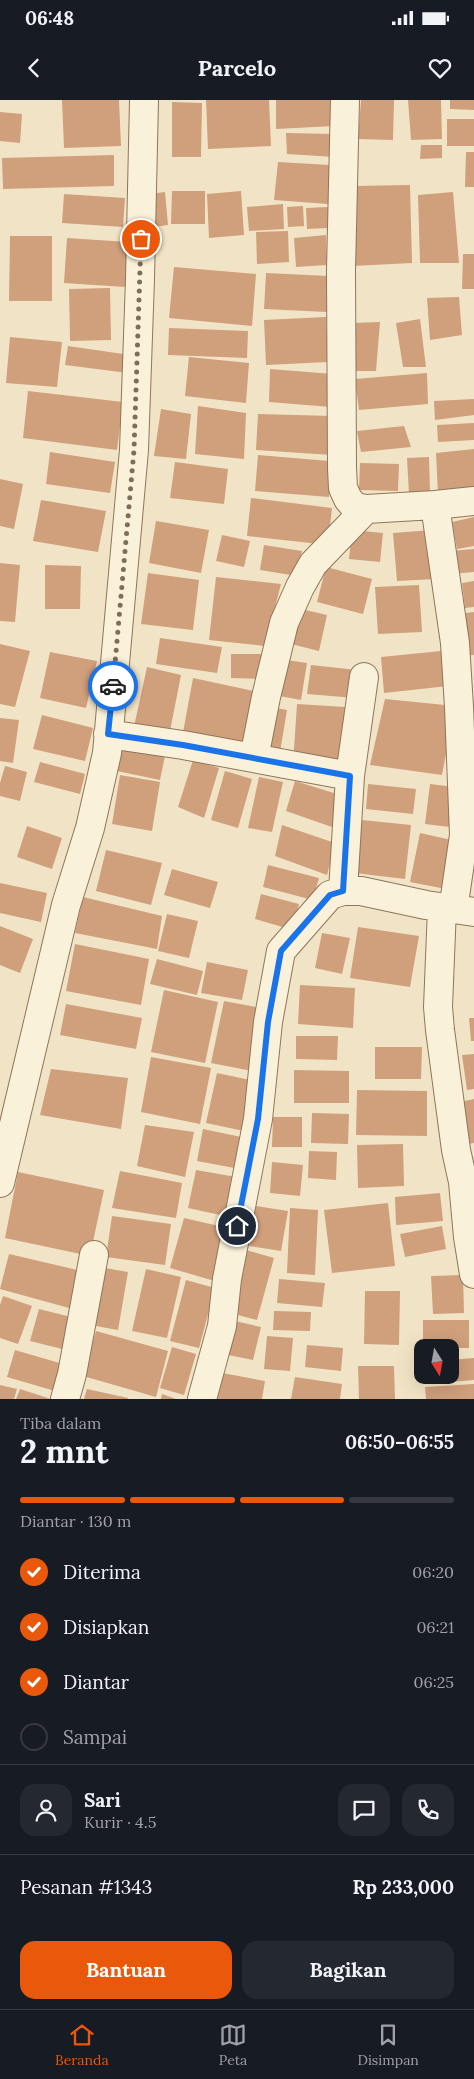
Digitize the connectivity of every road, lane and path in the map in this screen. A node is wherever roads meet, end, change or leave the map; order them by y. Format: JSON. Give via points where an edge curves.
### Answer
{"nodes":[{"id":1,"x":144,"y":100,"type":"edge"},
{"id":2,"x":345,"y":100,"type":"edge"},
{"id":3,"x":474,"y":501,"type":"edge"},
{"id":4,"x":435,"y":506,"type":"junction"},
{"id":5,"x":366,"y":509,"type":"junction"},
{"id":6,"x":364,"y":676,"type":"dead end"},
{"id":7,"x":108,"y":734,"type":"junction"},
{"id":8,"x":254,"y":758,"type":"junction"},
{"id":9,"x":350,"y":776,"type":"junction"},
{"id":10,"x":343,"y":891,"type":"junction"},
{"id":11,"x":457,"y":910,"type":"edge"},
{"id":12,"x":0,"y":1183,"type":"edge"},
{"id":13,"x":94,"y":1255,"type":"dead end"},
{"id":14,"x":474,"y":1274,"type":"edge"},
{"id":15,"x":66,"y":1399,"type":"edge"},
{"id":16,"x":202,"y":1399,"type":"edge"}],
"edges":[{"from":1,"to":7,"type":"street","via":[[134,450]]},
{"from":2,"to":5,"type":"street","via":[[341,270],[343,488],[355,506]]},
{"from":3,"to":4,"type":"street"},
{"from":4,"to":5,"type":"street"},
{"from":4,"to":11,"type":"street","via":[[455,643],[459,707],[464,835]]},
{"from":5,"to":8,"type":"street","via":[[313,564],[300,587],[284,624]]},
{"from":6,"to":9,"type":"street"},
{"from":7,"to":8,"type":"street"},
{"from":7,"to":12,"type":"street","via":[[107,753],[90,828],[66,905]]},
{"from":8,"to":9,"type":"street"},
{"from":9,"to":10,"type":"street"},
{"from":10,"to":11,"type":"street","via":[[361,891]]},
{"from":10,"to":16,"type":"street","via":[[330,895],[281,951],[268,1022],[258,1119],[227,1279],[222,1326]]},
{"from":11,"to":14,"type":"street","via":[[438,1007]]},
{"from":13,"to":15,"type":"street"}]}
